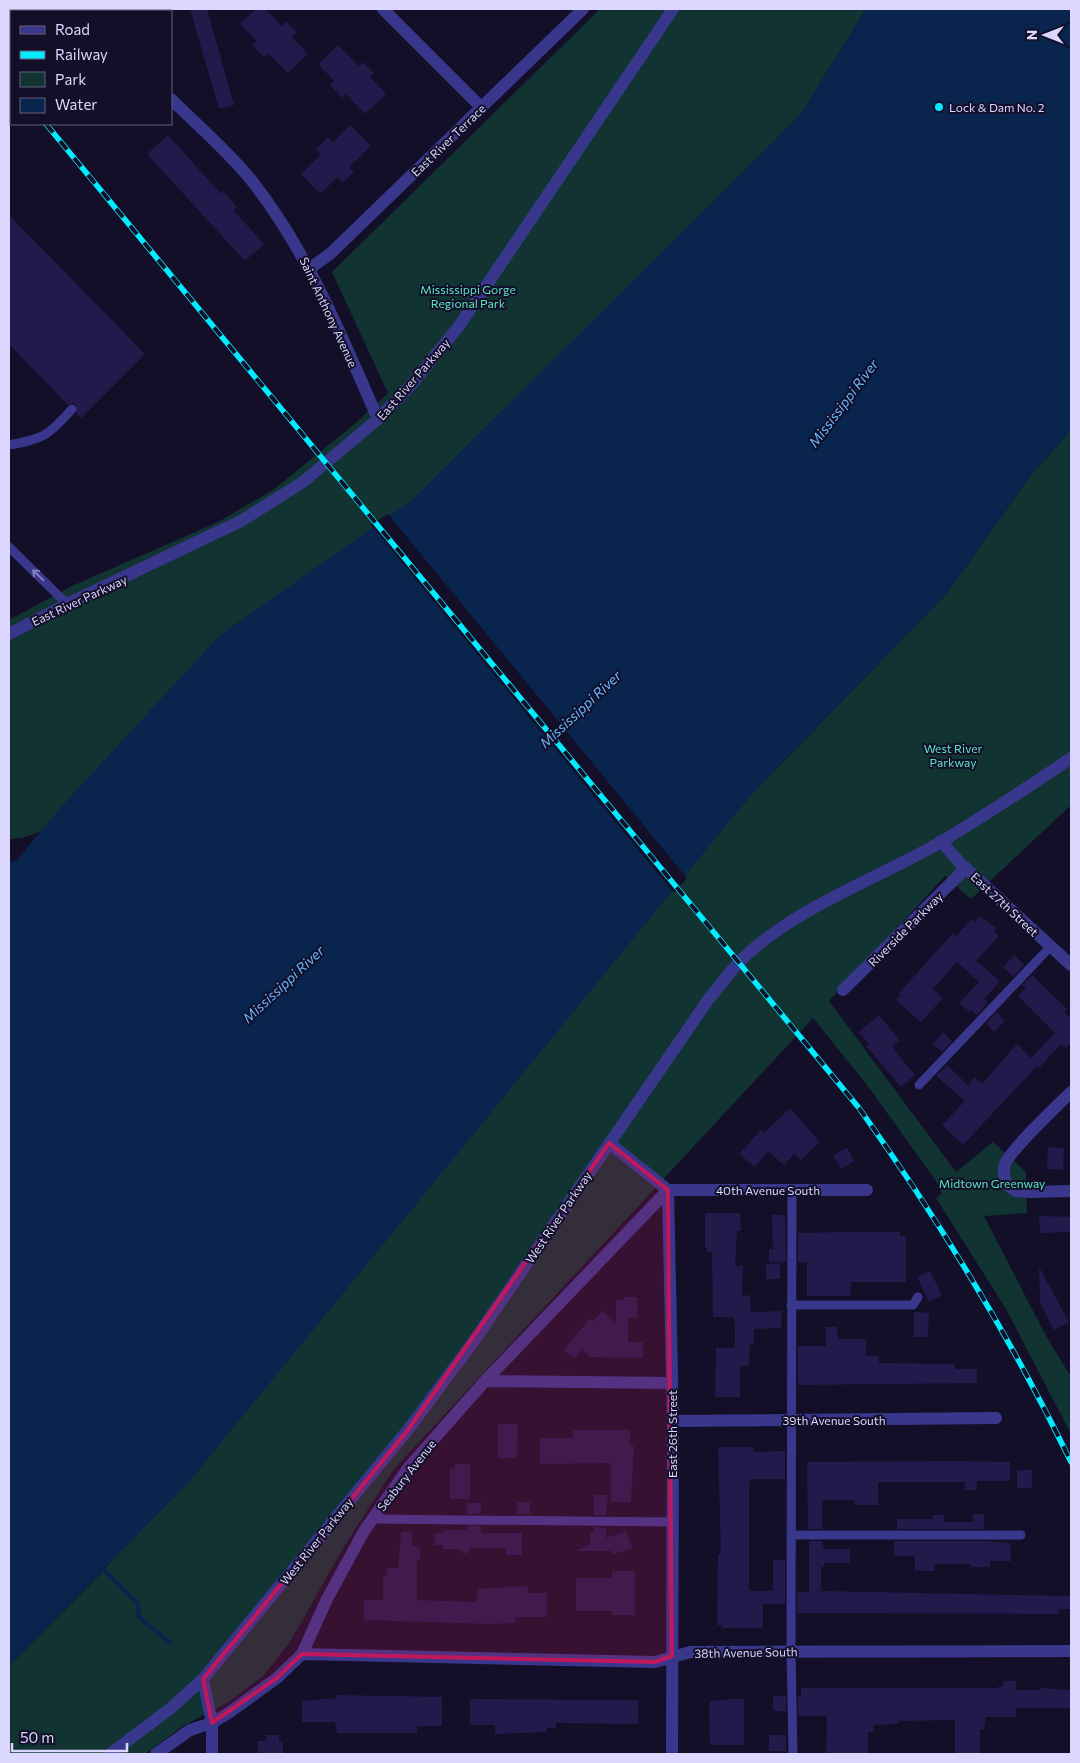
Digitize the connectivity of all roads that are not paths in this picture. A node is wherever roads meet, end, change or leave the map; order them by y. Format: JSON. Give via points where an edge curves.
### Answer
{"nodes":[{"id":1,"x":383,"y":9,"type":"edge"},
{"id":2,"x":583,"y":9,"type":"edge"},
{"id":3,"x":673,"y":9,"type":"edge"},
{"id":4,"x":172,"y":101,"type":"edge"},
{"id":5,"x":481,"y":107,"type":"junction"},
{"id":6,"x":310,"y":268,"type":"junction"},
{"id":7,"x":72,"y":410,"type":"dead end"},
{"id":8,"x":378,"y":419,"type":"junction"},
{"id":9,"x":9,"y":445,"type":"edge"},
{"id":10,"x":9,"y":546,"type":"edge"},
{"id":11,"x":67,"y":604,"type":"junction"},
{"id":12,"x":9,"y":634,"type":"edge"},
{"id":13,"x":1071,"y":758,"type":"edge"},
{"id":14,"x":941,"y":842,"type":"junction"},
{"id":15,"x":966,"y":868,"type":"junction"},
{"id":16,"x":1051,"y":946,"type":"junction"},
{"id":17,"x":1071,"y":964,"type":"edge"},
{"id":18,"x":843,"y":990,"type":"dead end"},
{"id":19,"x":918,"y":1085,"type":"dead end"},
{"id":20,"x":1071,"y":1092,"type":"edge"},
{"id":21,"x":609,"y":1143,"type":"junction"},
{"id":22,"x":668,"y":1190,"type":"junction"},
{"id":23,"x":792,"y":1190,"type":"junction"},
{"id":24,"x":867,"y":1190,"type":"dead end"},
{"id":25,"x":1071,"y":1191,"type":"edge"},
{"id":26,"x":918,"y":1297,"type":"dead end"},
{"id":27,"x":790,"y":1305,"type":"junction"},
{"id":28,"x":484,"y":1381,"type":"junction"},
{"id":29,"x":672,"y":1383,"type":"junction"},
{"id":30,"x":996,"y":1418,"type":"dead end"},
{"id":31,"x":790,"y":1420,"type":"junction"},
{"id":32,"x":672,"y":1421,"type":"junction"},
{"id":33,"x":372,"y":1519,"type":"junction"},
{"id":34,"x":672,"y":1522,"type":"junction"},
{"id":35,"x":1021,"y":1534,"type":"dead end"},
{"id":36,"x":792,"y":1536,"type":"junction"},
{"id":37,"x":1071,"y":1650,"type":"edge"},
{"id":38,"x":791,"y":1651,"type":"junction"},
{"id":39,"x":302,"y":1654,"type":"junction"},
{"id":40,"x":672,"y":1656,"type":"junction"},
{"id":41,"x":203,"y":1679,"type":"junction"},
{"id":42,"x":212,"y":1724,"type":"junction"},
{"id":43,"x":110,"y":1754,"type":"edge"},
{"id":44,"x":156,"y":1754,"type":"edge"},
{"id":45,"x":212,"y":1754,"type":"edge"},
{"id":46,"x":672,"y":1754,"type":"edge"},
{"id":47,"x":793,"y":1754,"type":"edge"}],
"edges":[{"from":1,"to":5,"type":"street"},
{"from":2,"to":5,"type":"street","name":"East River Terrace"},
{"from":3,"to":8,"type":"street","name":"East River Parkway","via":[[459,326]]},
{"from":4,"to":6,"type":"street","name":"Saint Anthony Avenue","via":[[251,180]]},
{"from":5,"to":6,"type":"street","name":"East River Terrace","via":[[330,254]]},
{"from":6,"to":8,"type":"street","name":"Saint Anthony Avenue"},
{"from":7,"to":9,"type":"lane","via":[[50,433]]},
{"from":8,"to":11,"type":"street","name":"East River Parkway","via":[[303,482],[241,521]]},
{"from":11,"to":10,"type":"lane","one_way":true},
{"from":11,"to":12,"type":"street","name":"East River Parkway"},
{"from":13,"to":14,"type":"street","name":"West River Parkway"},
{"from":14,"to":15,"type":"street","name":"East 27th Street"},
{"from":14,"to":21,"type":"street","name":"West River Parkway","via":[[856,885],[778,930],[740,961],[708,1000]]},
{"from":15,"to":16,"type":"street","name":"East 27th Street"},
{"from":15,"to":18,"type":"street","name":"Riverside Parkway"},
{"from":16,"to":17,"type":"street","name":"East 27th Street"},
{"from":16,"to":19,"type":"lane"},
{"from":20,"to":25,"type":"street","via":[[1020,1145],[1005,1164],[1004,1173],[1006,1184],[1016,1191]]},
{"from":21,"to":22,"type":"street"},
{"from":21,"to":41,"type":"street","name":"West River Parkway","via":[[471,1345],[407,1431]]},
{"from":22,"to":23,"type":"street","name":"40th Avenue South"},
{"from":22,"to":28,"type":"street","name":"Seabury Avenue"},
{"from":22,"to":29,"type":"street","name":"East 26th Street"},
{"from":23,"to":24,"type":"street","name":"40th Avenue South"},
{"from":23,"to":27,"type":"lane"},
{"from":26,"to":27,"type":"lane","via":[[913,1305]]},
{"from":27,"to":31,"type":"lane"},
{"from":28,"to":29,"type":"street"},
{"from":28,"to":33,"type":"street","name":"Seabury Avenue","via":[[410,1467]]},
{"from":29,"to":32,"type":"street","name":"East 26th Street"},
{"from":30,"to":31,"type":"street","name":"39th Avenue South"},
{"from":31,"to":32,"type":"street","name":"39th Avenue South"},
{"from":31,"to":36,"type":"lane"},
{"from":32,"to":34,"type":"street","name":"East 26th Street"},
{"from":33,"to":34,"type":"lane"},
{"from":33,"to":39,"type":"street","name":"Seabury Avenue","via":[[327,1599]]},
{"from":34,"to":40,"type":"street","name":"East 26th Street"},
{"from":35,"to":36,"type":"lane"},
{"from":36,"to":38,"type":"lane"},
{"from":37,"to":38,"type":"street","name":"38th Avenue South"},
{"from":38,"to":40,"type":"street","name":"38th Avenue South","via":[[690,1652]]},
{"from":38,"to":47,"type":"lane"},
{"from":39,"to":40,"type":"street","name":"38th Avenue South","via":[[655,1662]]},
{"from":39,"to":42,"type":"street","name":"Seabury Avenue","via":[[278,1678]]},
{"from":40,"to":46,"type":"street","name":"East 26th Street"},
{"from":41,"to":42,"type":"street"},
{"from":41,"to":43,"type":"street","name":"West River Parkway"},
{"from":42,"to":44,"type":"street","name":"Seabury Avenue","via":[[190,1730]]},
{"from":42,"to":45,"type":"street"}]}
